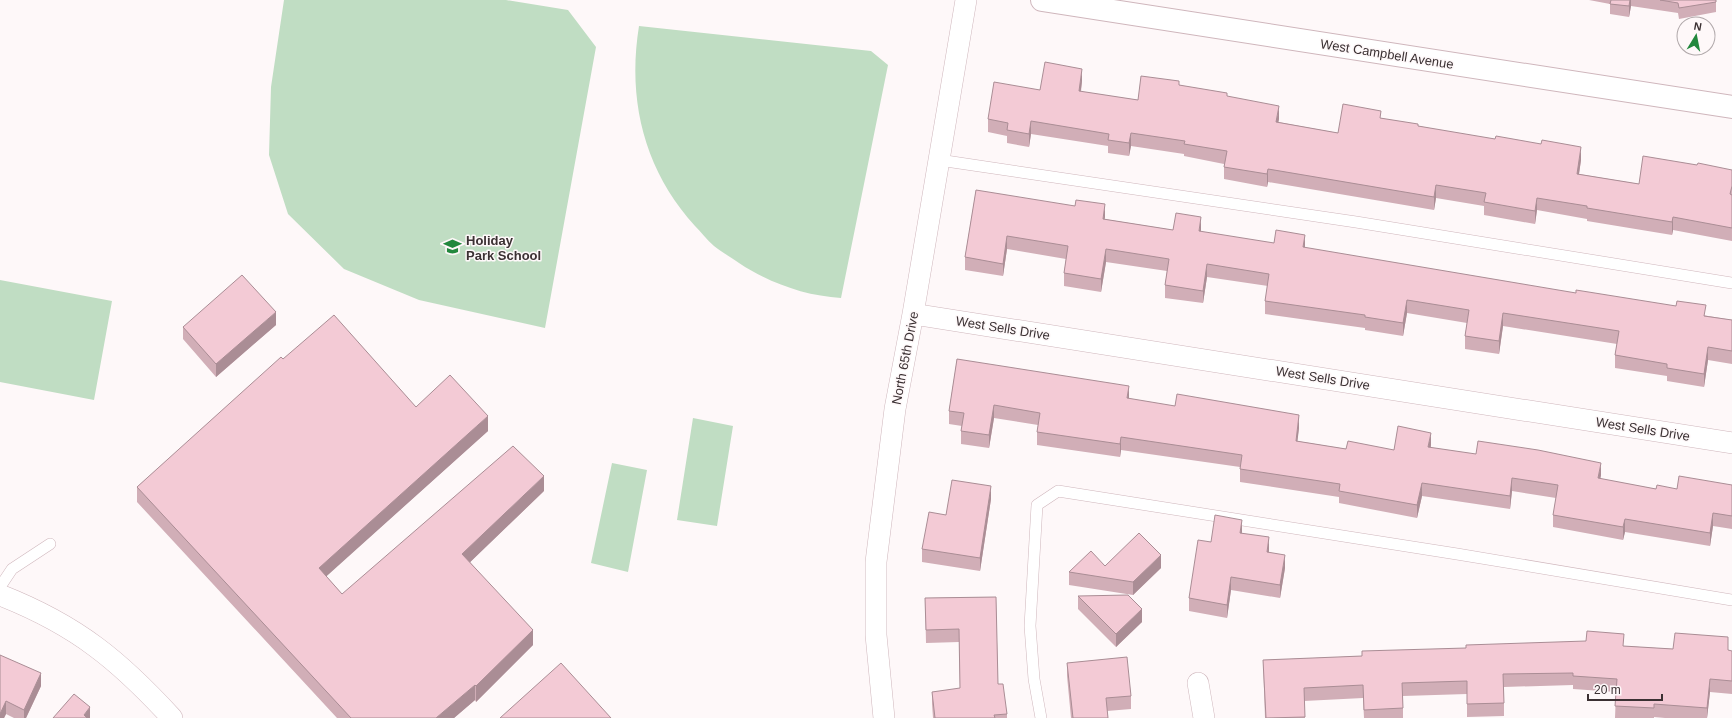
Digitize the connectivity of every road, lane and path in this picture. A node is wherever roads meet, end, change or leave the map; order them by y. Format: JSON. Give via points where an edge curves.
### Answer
{"nodes":[{"id":1,"x":966,"y":0,"type":"edge"},
{"id":2,"x":1042,"y":0,"type":"edge"},
{"id":3,"x":1732,"y":107,"type":"edge"},
{"id":4,"x":939,"y":160,"type":"junction"},
{"id":5,"x":1732,"y":283,"type":"edge"},
{"id":6,"x":913,"y":314,"type":"junction"},
{"id":7,"x":1732,"y":443,"type":"edge"},
{"id":8,"x":50,"y":544,"type":"dead end"},
{"id":9,"x":0,"y":587,"type":"edge"},
{"id":10,"x":0,"y":595,"type":"edge"},
{"id":11,"x":1732,"y":600,"type":"edge"},
{"id":12,"x":1198,"y":683,"type":"dead end"},
{"id":13,"x":172,"y":718,"type":"edge"},
{"id":14,"x":884,"y":718,"type":"edge"},
{"id":15,"x":1041,"y":718,"type":"edge"},
{"id":16,"x":1204,"y":718,"type":"edge"}],
"edges":[{"from":1,"to":4,"type":"street","name":"North 65th Drive"},
{"from":2,"to":3,"type":"street","name":"West Campbell Avenue"},
{"from":4,"to":5,"type":"lane","via":[[1356,222]]},
{"from":4,"to":6,"type":"street","name":"North 65th Drive"},
{"from":6,"to":7,"type":"street","name":"West Sells Drive"},
{"from":6,"to":14,"type":"street","name":"North 65th Drive","via":[[894,409],[876,562],[876,635]]},
{"from":8,"to":9,"type":"lane","via":[[12,569]]},
{"from":10,"to":13,"type":"street","via":[[51,619],[96,647]]},
{"from":11,"to":15,"type":"lane","via":[[1058,491],[1037,505],[1030,626],[1034,679]]},
{"from":12,"to":16,"type":"street"}]}
